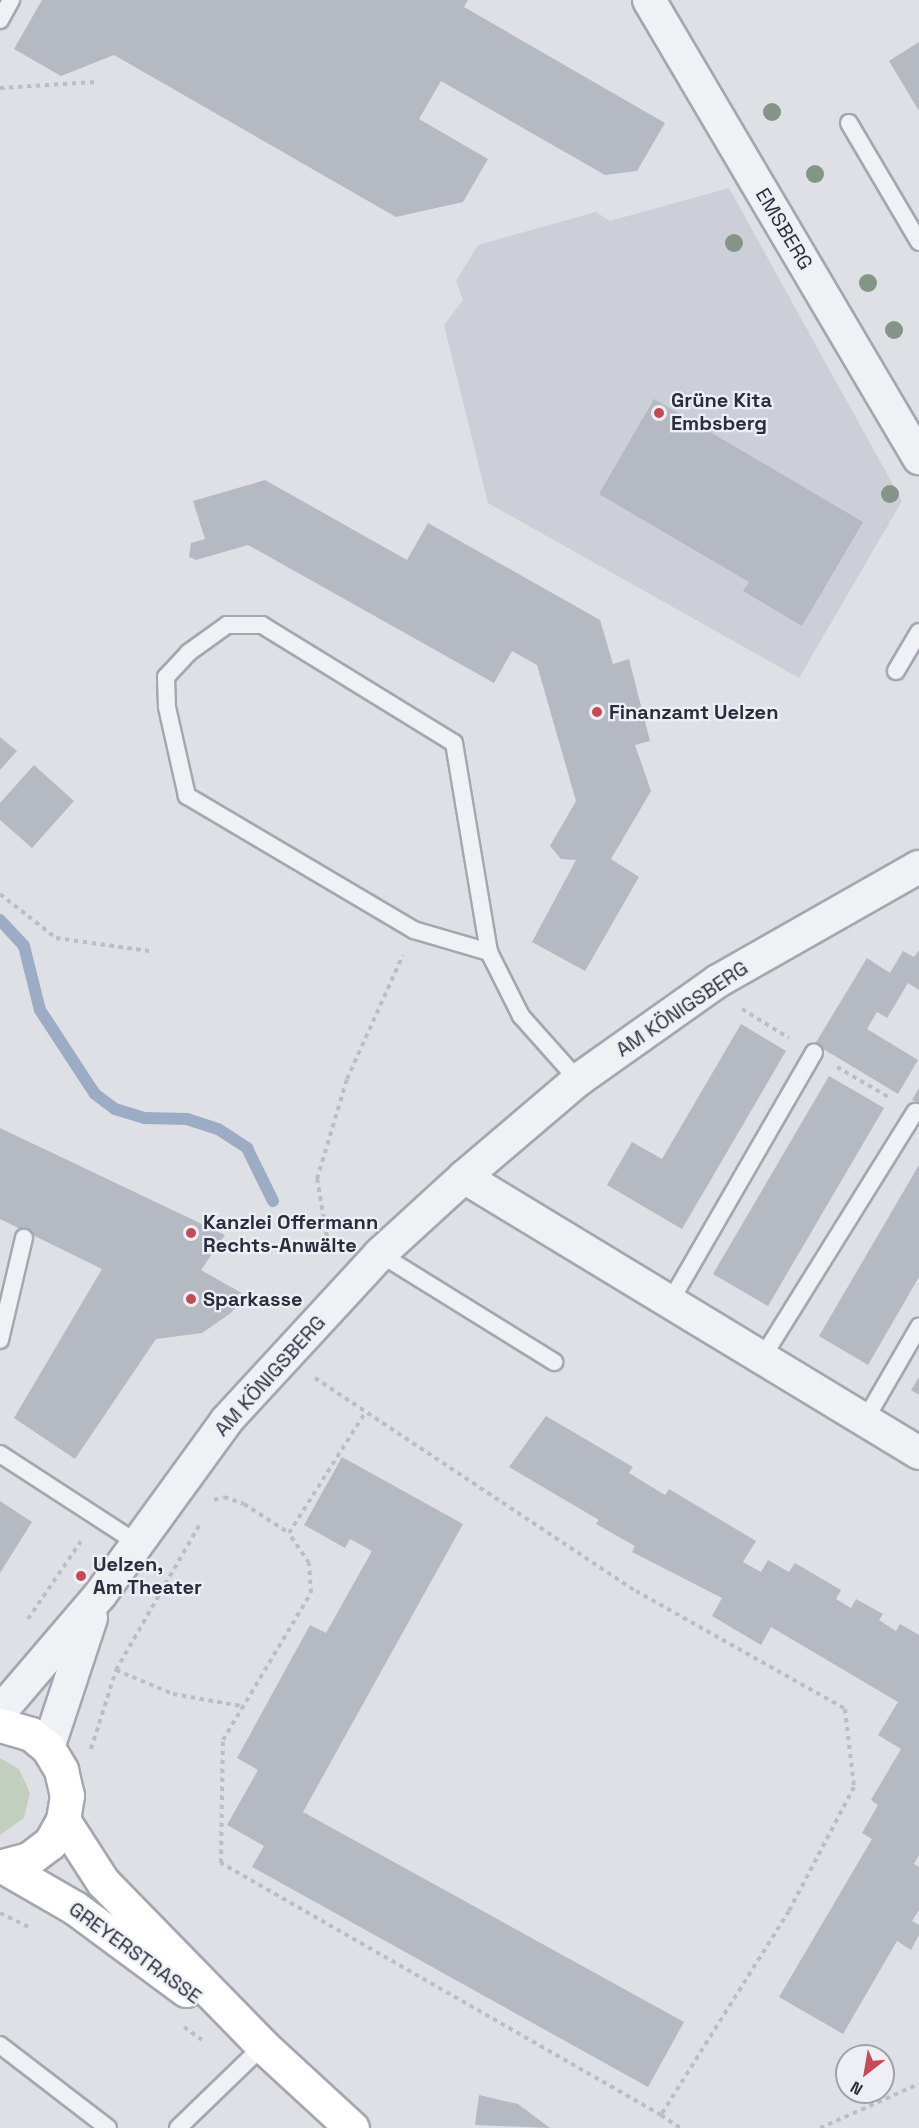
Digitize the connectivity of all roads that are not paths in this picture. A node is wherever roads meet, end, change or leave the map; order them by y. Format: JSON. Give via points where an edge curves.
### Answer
{"nodes":[{"id":1,"x":11,"y":0,"type":"edge"},
{"id":2,"x":649,"y":0,"type":"edge"},
{"id":3,"x":0,"y":20,"type":"edge"},
{"id":4,"x":849,"y":123,"type":"dead end"},
{"id":5,"x":919,"y":242,"type":"edge"},
{"id":6,"x":919,"y":458,"type":"edge"},
{"id":7,"x":919,"y":632,"type":"edge"},
{"id":8,"x":896,"y":671,"type":"dead end"},
{"id":9,"x":919,"y":867,"type":"edge"},
{"id":10,"x":489,"y":952,"type":"junction"},
{"id":11,"x":814,"y":1053,"type":"dead end"},
{"id":12,"x":578,"y":1080,"type":"junction"},
{"id":13,"x":915,"y":1112,"type":"dead end"},
{"id":14,"x":464,"y":1177,"type":"junction"},
{"id":15,"x":24,"y":1238,"type":"dead end"},
{"id":16,"x":380,"y":1254,"type":"junction"},
{"id":17,"x":669,"y":1302,"type":"junction"},
{"id":18,"x":919,"y":1327,"type":"edge"},
{"id":19,"x":0,"y":1340,"type":"edge"},
{"id":20,"x":762,"y":1358,"type":"junction"},
{"id":21,"x":554,"y":1362,"type":"dead end"},
{"id":22,"x":865,"y":1420,"type":"junction"},
{"id":23,"x":919,"y":1453,"type":"edge"},
{"id":24,"x":0,"y":1454,"type":"edge"},
{"id":25,"x":134,"y":1541,"type":"junction"},
{"id":26,"x":100,"y":1595,"type":"junction"},
{"id":27,"x":0,"y":1712,"type":"edge"},
{"id":28,"x":0,"y":1725,"type":"edge"},
{"id":29,"x":48,"y":1748,"type":"junction"},
{"id":30,"x":63,"y":1820,"type":"junction"},
{"id":31,"x":2,"y":1867,"type":"edge"},
{"id":32,"x":0,"y":2045,"type":"edge"},
{"id":33,"x":263,"y":2046,"type":"junction"},
{"id":34,"x":108,"y":2128,"type":"edge"},
{"id":35,"x":178,"y":2128,"type":"edge"},
{"id":36,"x":352,"y":2128,"type":"edge"}],
"edges":[{"from":1,"to":3,"type":"lane"},
{"from":2,"to":6,"type":"street","name":"EMSBERG"},
{"from":4,"to":5,"type":"lane"},
{"from":7,"to":8,"type":"lane"},
{"from":9,"to":12,"type":"street","name":"AM KÖNIGSBERG","via":[[718,981]]},
{"from":10,"to":10,"type":"lane","via":[[414,930],[188,796],[167,707],[166,677],[188,653],[227,625],[262,625],[454,743]]},
{"from":10,"to":12,"type":"lane","via":[[521,1016]]},
{"from":11,"to":17,"type":"lane"},
{"from":12,"to":14,"type":"street","name":"AM KÖNIGSBERG"},
{"from":13,"to":20,"type":"lane"},
{"from":14,"to":16,"type":"street","name":"AM KÖNIGSBERG"},
{"from":14,"to":17,"type":"street"},
{"from":15,"to":19,"type":"lane"},
{"from":16,"to":21,"type":"lane"},
{"from":16,"to":25,"type":"street","name":"AM KÖNIGSBERG","via":[[227,1420]]},
{"from":17,"to":20,"type":"street"},
{"from":18,"to":22,"type":"lane"},
{"from":20,"to":22,"type":"street"},
{"from":22,"to":23,"type":"street"},
{"from":24,"to":25,"type":"lane"},
{"from":25,"to":26,"type":"street","name":"AM KÖNIGSBERG"},
{"from":26,"to":27,"type":"street","name":"AM KÖNIGSBERG"},
{"from":26,"to":29,"type":"street","name":"AM KÖNIGSBERG"},
{"from":28,"to":29,"type":"main road","via":[[31,1734]]},
{"from":29,"to":30,"type":"main road","via":[[62,1770],[66,1795]]},
{"from":30,"to":31,"type":"main road","via":[[50,1843],[29,1859]]},
{"from":30,"to":33,"type":"main road","name":"GREYERSTRASSE","via":[[103,1881]]},
{"from":31,"to":33,"type":"main road","name":"GREYERSTRASSE","via":[[75,1908]]},
{"from":32,"to":34,"type":"lane"},
{"from":33,"to":35,"type":"lane"},
{"from":33,"to":36,"type":"main road","name":"GREYERSTRASSE"}]}
